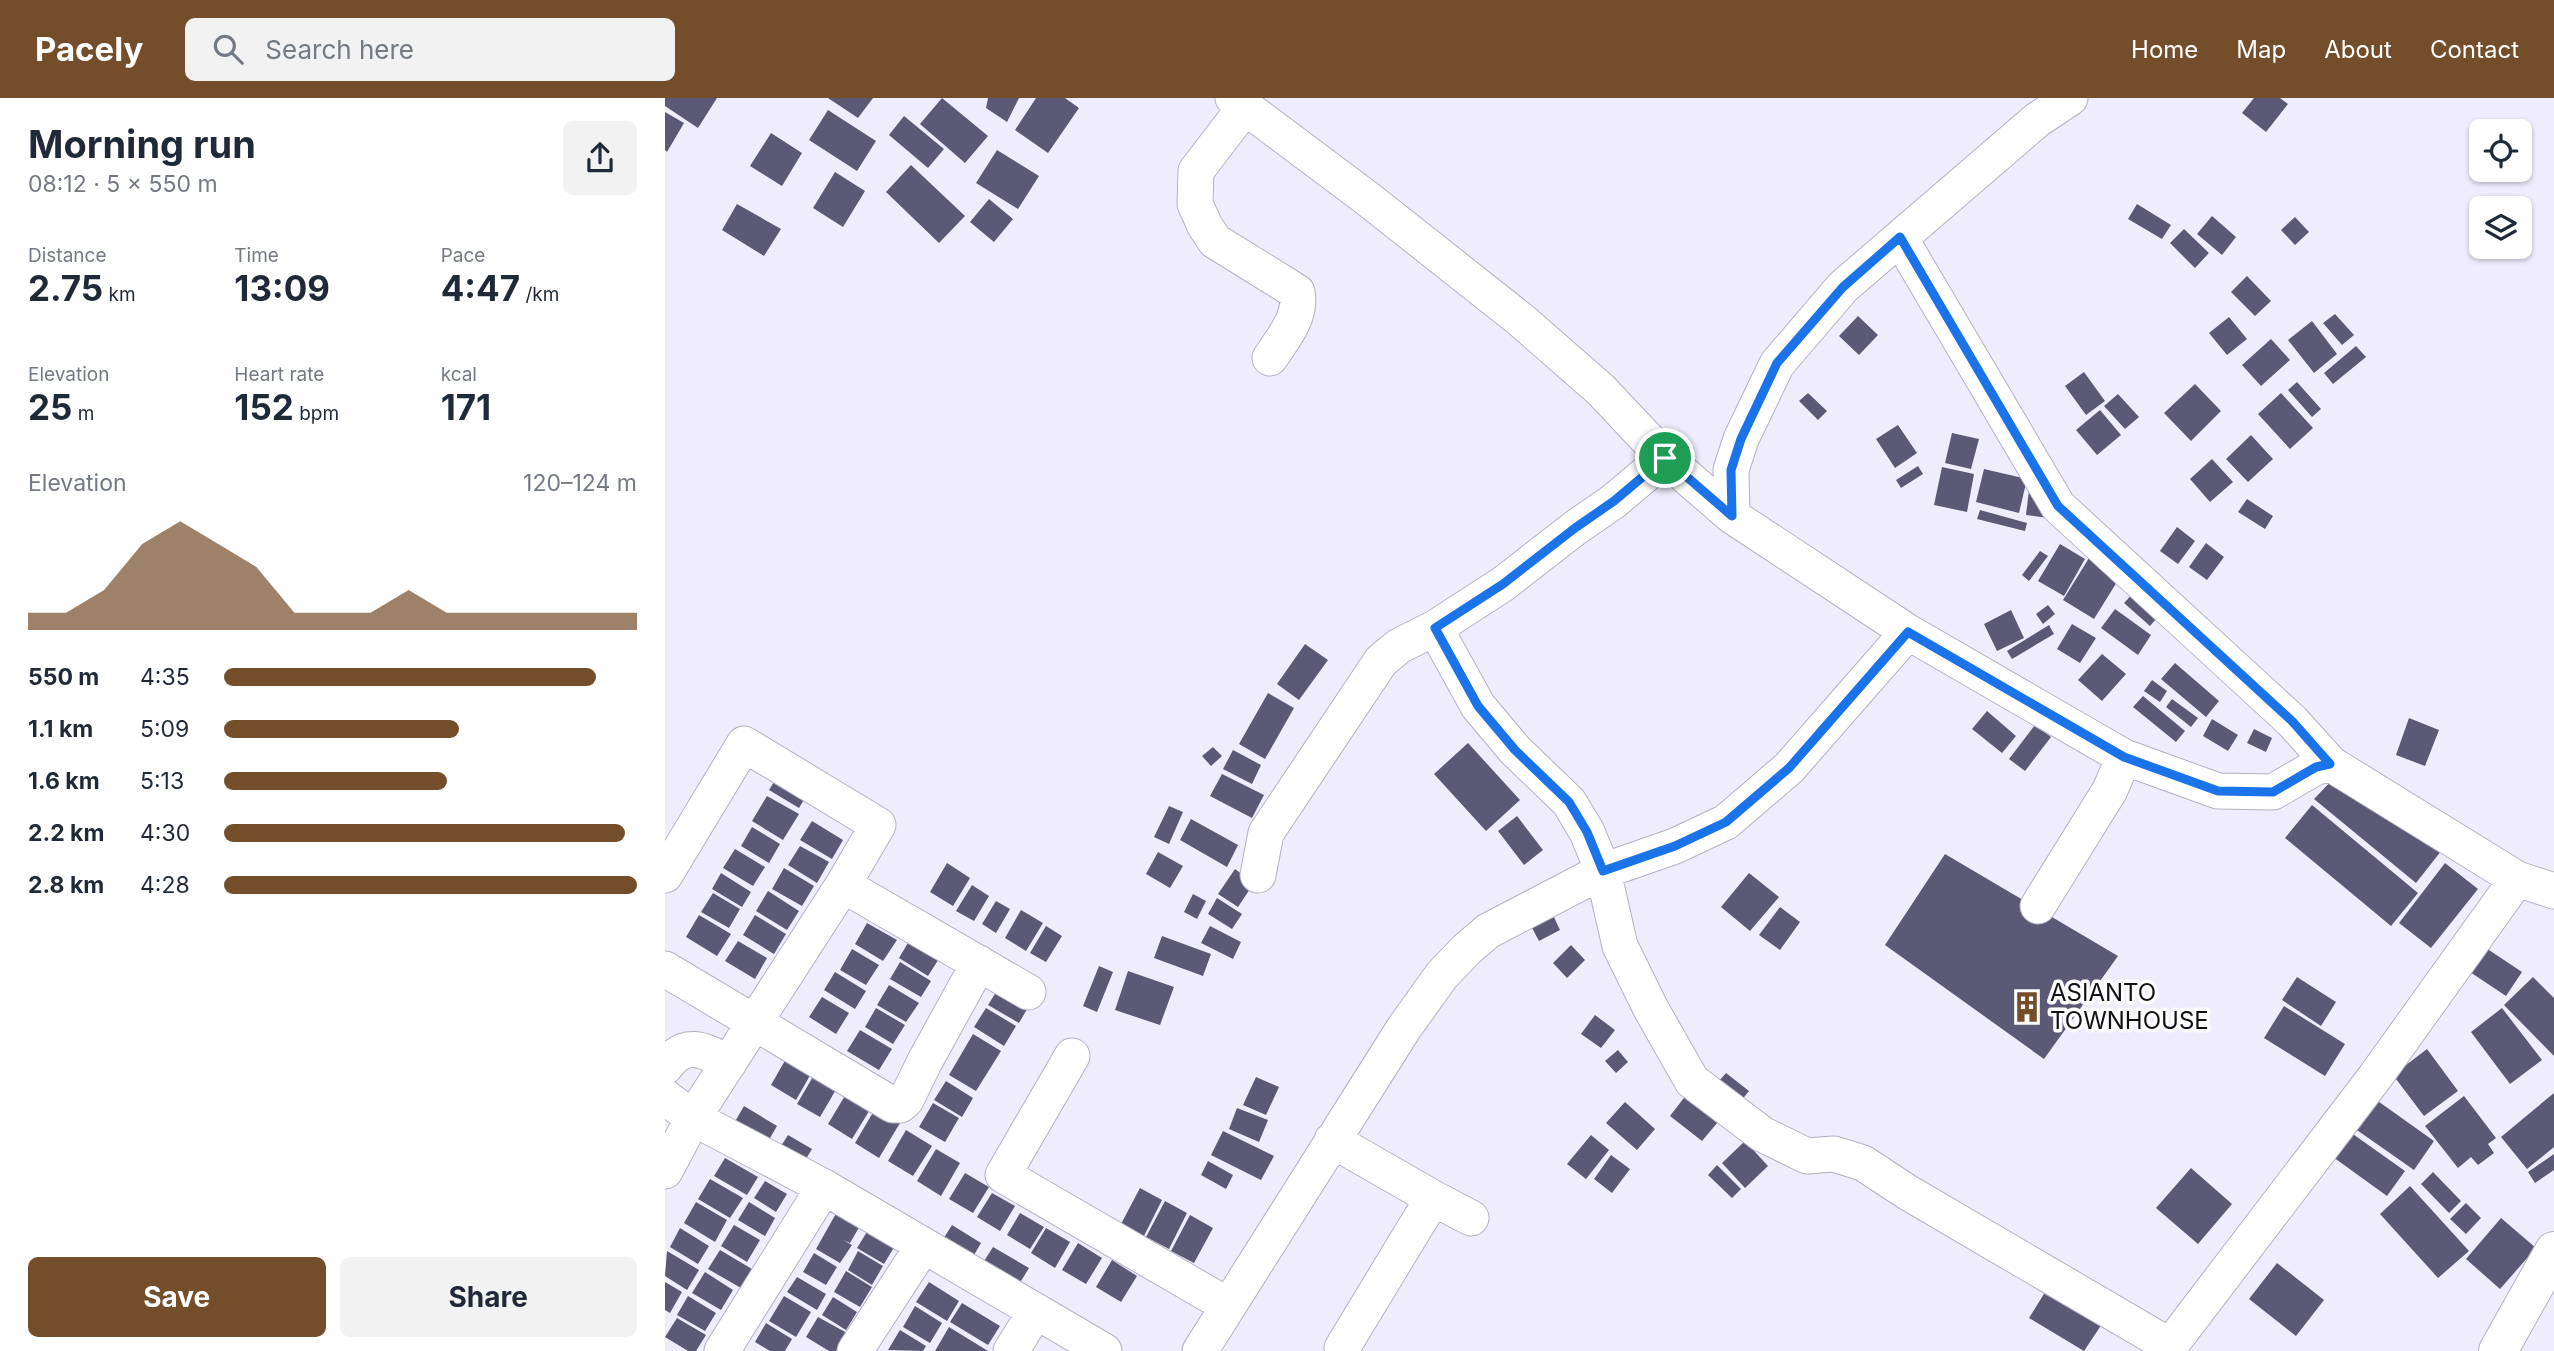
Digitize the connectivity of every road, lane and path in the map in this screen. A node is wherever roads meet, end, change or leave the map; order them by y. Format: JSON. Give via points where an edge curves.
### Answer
{"nodes":[{"id":1,"x":2070,"y":98,"type":"edge"},
{"id":2,"x":1239,"y":102,"type":"edge"},
{"id":3,"x":1900,"y":237,"type":"junction"},
{"id":4,"x":1270,"y":358,"type":"dead end"},
{"id":5,"x":1665,"y":458,"type":"junction"},
{"id":6,"x":1732,"y":516,"type":"junction"},
{"id":7,"x":1435,"y":628,"type":"junction"},
{"id":8,"x":1908,"y":632,"type":"junction"},
{"id":9,"x":2124,"y":757,"type":"junction"},
{"id":10,"x":2330,"y":764,"type":"junction"},
{"id":11,"x":1603,"y":871,"type":"junction"},
{"id":12,"x":665,"y":875,"type":"edge"},
{"id":13,"x":1258,"y":875,"type":"dead end"},
{"id":14,"x":2517,"y":879,"type":"junction"},
{"id":15,"x":843,"y":885,"type":"junction"},
{"id":16,"x":2554,"y":891,"type":"edge"},
{"id":17,"x":2038,"y":906,"type":"dead end"},
{"id":18,"x":979,"y":963,"type":"junction"},
{"id":19,"x":665,"y":969,"type":"edge"},
{"id":20,"x":1028,"y":992,"type":"dead end"},
{"id":21,"x":755,"y":1024,"type":"junction"},
{"id":22,"x":1072,"y":1056,"type":"dead end"},
{"id":23,"x":729,"y":1063,"type":"junction"},
{"id":24,"x":665,"y":1067,"type":"edge"},
{"id":25,"x":674,"y":1108,"type":"edge"},
{"id":26,"x":1332,"y":1140,"type":"junction"},
{"id":27,"x":665,"y":1171,"type":"edge"},
{"id":28,"x":824,"y":1187,"type":"junction"},
{"id":29,"x":1433,"y":1198,"type":"junction"},
{"id":30,"x":1471,"y":1219,"type":"dead end"},
{"id":31,"x":923,"y":1246,"type":"junction"},
{"id":32,"x":2554,"y":1251,"type":"edge"},
{"id":33,"x":1036,"y":1311,"type":"junction"},
{"id":34,"x":1219,"y":1335,"type":"edge"},
{"id":35,"x":1342,"y":1348,"type":"dead end"},
{"id":36,"x":2168,"y":1349,"type":"edge"},
{"id":37,"x":2503,"y":1349,"type":"edge"},
{"id":38,"x":722,"y":1351,"type":"edge"},
{"id":39,"x":855,"y":1351,"type":"edge"},
{"id":40,"x":1011,"y":1351,"type":"edge"},
{"id":41,"x":1104,"y":1351,"type":"edge"}],
"edges":[{"from":1,"to":3,"type":"street","via":[[2037,120]]},
{"from":2,"to":4,"type":"street","via":[[1196,171],[1195,204],[1215,241],[1297,292],[1294,321]]},
{"from":2,"to":5,"type":"street","via":[[1521,320],[1601,390]]},
{"from":3,"to":6,"type":"street","via":[[1843,287],[1777,363],[1731,470]]},
{"from":3,"to":10,"type":"street","via":[[2058,506],[2292,721]]},
{"from":5,"to":6,"type":"street"},
{"from":5,"to":7,"type":"street","via":[[1503,584]]},
{"from":6,"to":8,"type":"street"},
{"from":7,"to":11,"type":"street","via":[[1478,706],[1569,802]]},
{"from":7,"to":13,"type":"street","via":[[1381,661],[1266,834]]},
{"from":8,"to":9,"type":"street"},
{"from":8,"to":11,"type":"street","via":[[1789,768],[1726,822]]},
{"from":9,"to":10,"type":"street","via":[[2218,791],[2265,793]]},
{"from":9,"to":17,"type":"street","via":[[2110,790]]},
{"from":10,"to":14,"type":"street"},
{"from":11,"to":26,"type":"street","via":[[1488,931],[1467,949],[1434,986]]},
{"from":11,"to":36,"type":"street","via":[[1620,946],[1692,1081],[1762,1134],[1807,1156],[1834,1154],[1863,1163]]},
{"from":12,"to":15,"type":"street","via":[[744,744],[878,825]]},
{"from":14,"to":16,"type":"street"},
{"from":14,"to":36,"type":"street","via":[[2375,1077]]},
{"from":15,"to":18,"type":"street"},
{"from":15,"to":21,"type":"street"},
{"from":18,"to":20,"type":"street"},
{"from":18,"to":21,"type":"street","via":[[900,1105],[884,1102]]},
{"from":19,"to":21,"type":"street"},
{"from":21,"to":23,"type":"street"},
{"from":22,"to":34,"type":"street","via":[[1003,1175]]},
{"from":23,"to":24,"type":"street","via":[[705,1050],[691,1049],[680,1052]]},
{"from":23,"to":25,"type":"street"},
{"from":25,"to":27,"type":"street"},
{"from":25,"to":28,"type":"street"},
{"from":26,"to":29,"type":"street"},
{"from":26,"to":34,"type":"street"},
{"from":28,"to":31,"type":"street"},
{"from":28,"to":38,"type":"street"},
{"from":29,"to":30,"type":"street"},
{"from":29,"to":35,"type":"street"},
{"from":31,"to":33,"type":"street"},
{"from":31,"to":39,"type":"street"},
{"from":32,"to":37,"type":"street"},
{"from":33,"to":40,"type":"street"},
{"from":33,"to":41,"type":"street"}]}
